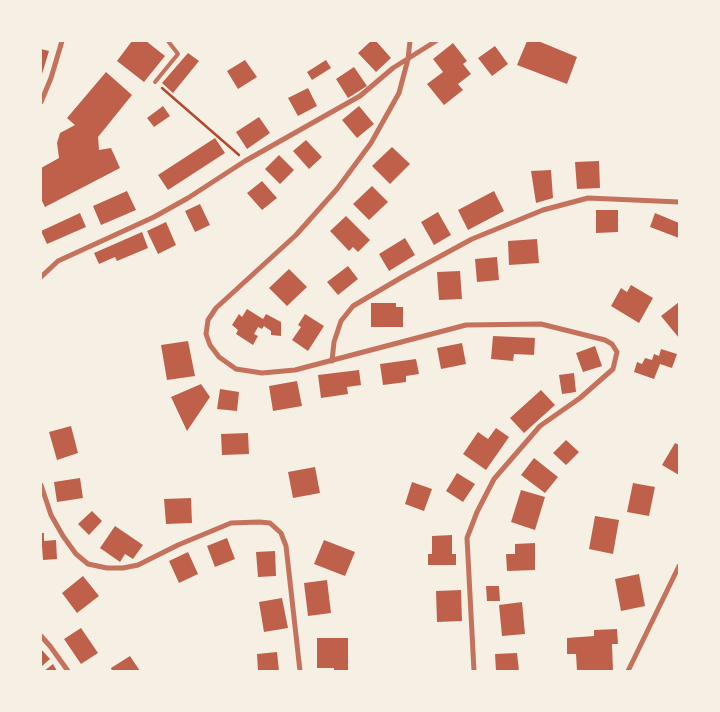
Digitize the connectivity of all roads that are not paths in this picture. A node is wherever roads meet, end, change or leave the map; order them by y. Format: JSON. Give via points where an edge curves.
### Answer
{"nodes":[{"id":1,"x":62,"y":41,"type":"edge"},
{"id":2,"x":168,"y":41,"type":"edge"},
{"id":3,"x":410,"y":41,"type":"edge"},
{"id":4,"x":436,"y":41,"type":"edge"},
{"id":5,"x":408,"y":59,"type":"junction"},
{"id":6,"x":155,"y":82,"type":"road end"},
{"id":7,"x":41,"y":102,"type":"edge"},
{"id":8,"x":679,"y":202,"type":"edge"},
{"id":9,"x":41,"y":277,"type":"edge"},
{"id":10,"x":332,"y":361,"type":"junction"},
{"id":11,"x":41,"y":485,"type":"edge"},
{"id":12,"x":679,"y":566,"type":"edge"},
{"id":13,"x":41,"y":636,"type":"edge"},
{"id":14,"x":68,"y":671,"type":"edge"},
{"id":15,"x":300,"y":671,"type":"edge"},
{"id":16,"x":474,"y":671,"type":"edge"},
{"id":17,"x":628,"y":671,"type":"edge"}],
"edges":[{"from":1,"to":7,"type":"street"},
{"from":2,"to":6,"type":"lane","via":[[178,54]]},
{"from":3,"to":5,"type":"street"},
{"from":4,"to":5,"type":"street"},
{"from":5,"to":9,"type":"street","via":[[360,96],[154,217],[58,261]]},
{"from":5,"to":10,"type":"street","via":[[399,93],[371,143],[337,189],[296,235],[216,308],[208,320],[206,334],[210,345],[219,357],[236,369],[262,374]]},
{"from":8,"to":10,"type":"street","via":[[588,198],[542,210],[472,239],[353,306],[341,320]]},
{"from":10,"to":16,"type":"street","via":[[466,325],[541,324],[605,340],[617,352],[613,369],[580,398],[540,426],[494,479],[477,512],[468,538]]},
{"from":11,"to":15,"type":"street","via":[[51,515],[76,554],[88,564],[108,568],[138,565],[232,523],[270,523],[281,533],[286,546]]},
{"from":12,"to":17,"type":"street"},
{"from":13,"to":14,"type":"street"}]}
